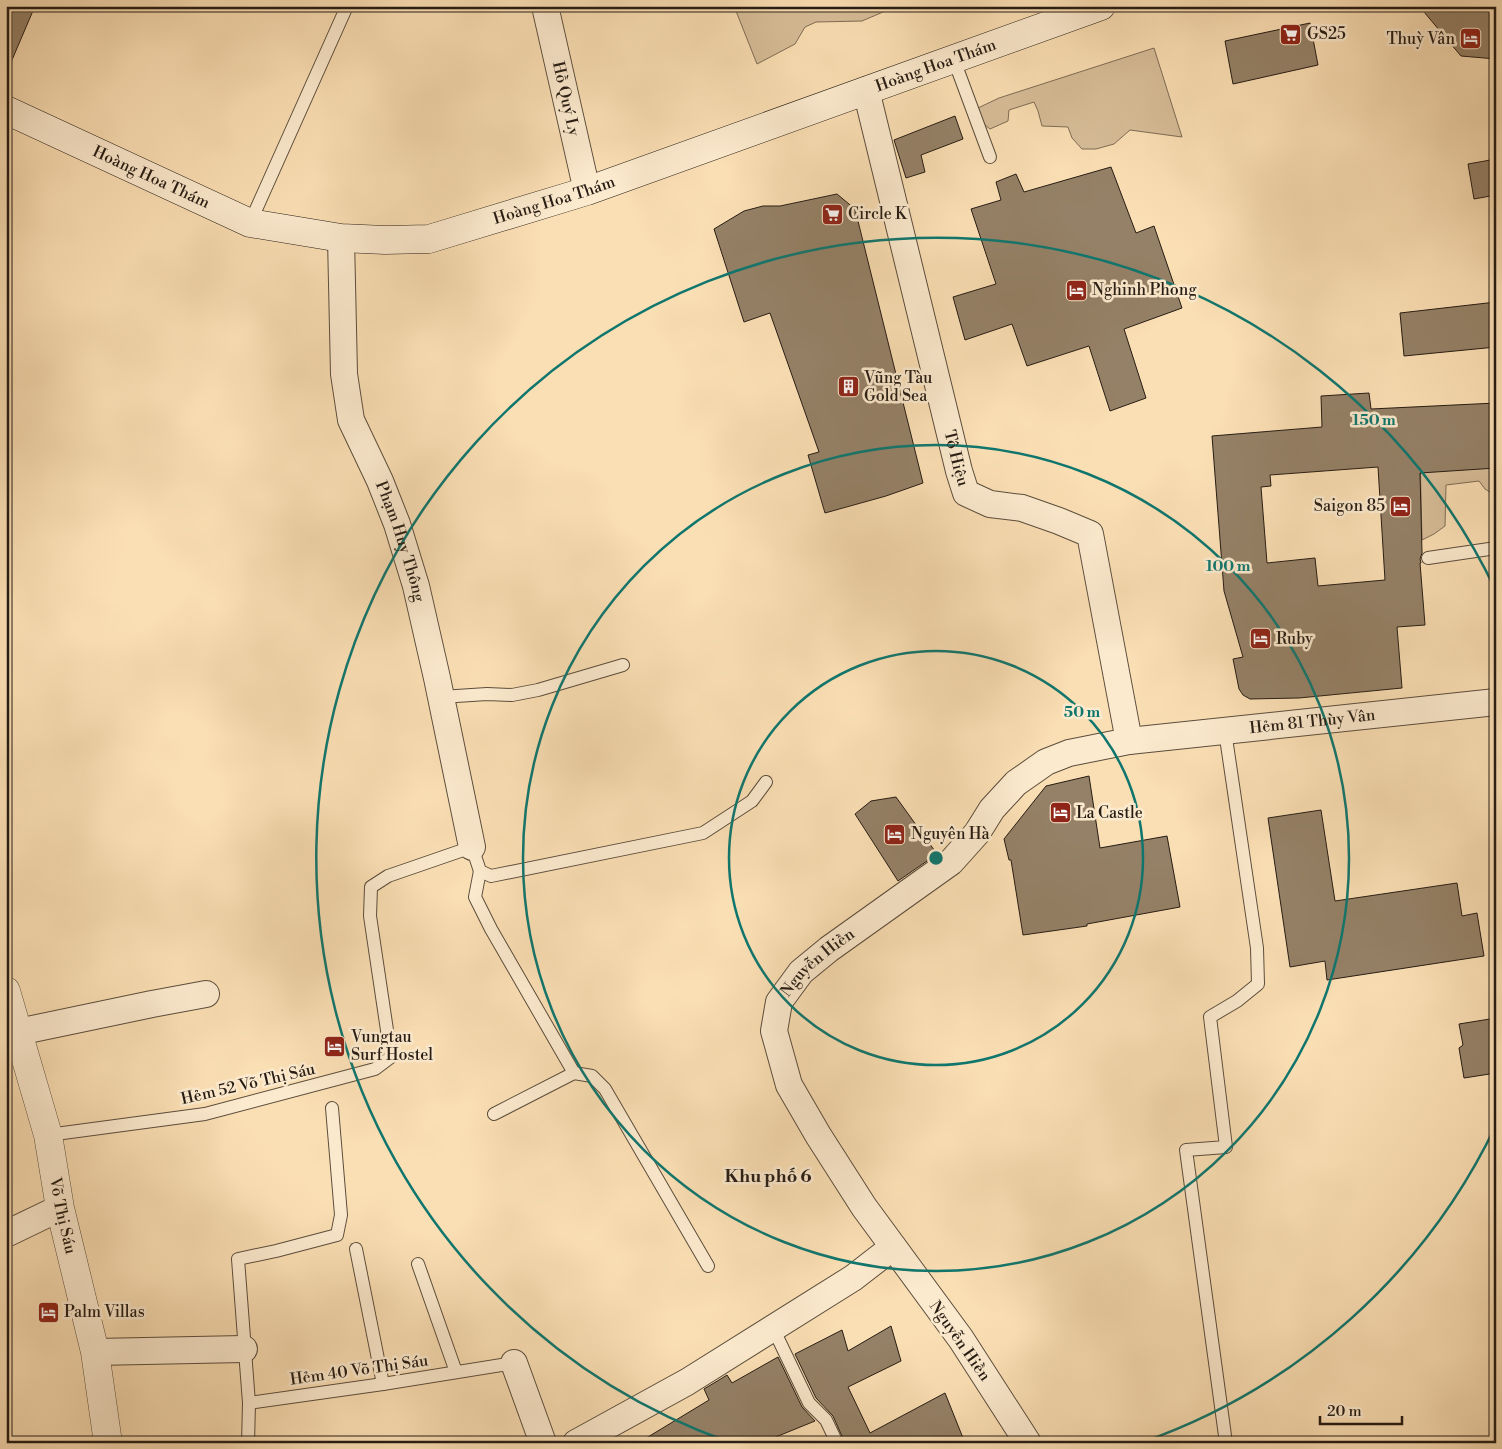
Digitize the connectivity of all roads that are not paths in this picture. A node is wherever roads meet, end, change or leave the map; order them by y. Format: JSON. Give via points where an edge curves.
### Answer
{"nodes":[{"id":1,"x":346,"y":6,"type":"edge"},
{"id":2,"x":545,"y":6,"type":"edge"},
{"id":3,"x":1101,"y":6,"type":"edge"},
{"id":4,"x":954,"y":60,"type":"junction"},
{"id":5,"x":866,"y":90,"type":"junction"},
{"id":6,"x":6,"y":110,"type":"edge"},
{"id":7,"x":990,"y":157,"type":"dead end"},
{"id":8,"x":587,"y":191,"type":"junction"},
{"id":9,"x":250,"y":223,"type":"junction"},
{"id":10,"x":341,"y":238,"type":"junction"},
{"id":11,"x":1496,"y":548,"type":"edge"},
{"id":12,"x":1428,"y":558,"type":"dead end"},
{"id":13,"x":623,"y":665,"type":"dead end"},
{"id":14,"x":441,"y":697,"type":"junction"},
{"id":15,"x":1496,"y":702,"type":"edge"},
{"id":16,"x":1225,"y":731,"type":"junction"},
{"id":17,"x":1129,"y":741,"type":"junction"},
{"id":18,"x":766,"y":782,"type":"dead end"},
{"id":19,"x":476,"y":859,"type":"junction"},
{"id":20,"x":6,"y":991,"type":"edge"},
{"id":21,"x":206,"y":994,"type":"dead end"},
{"id":22,"x":18,"y":1032,"type":"junction"},
{"id":23,"x":574,"y":1073,"type":"junction"},
{"id":24,"x":332,"y":1108,"type":"dead end"},
{"id":25,"x":494,"y":1114,"type":"dead end"},
{"id":26,"x":48,"y":1135,"type":"junction"},
{"id":27,"x":60,"y":1208,"type":"junction"},
{"id":28,"x":6,"y":1234,"type":"edge"},
{"id":29,"x":893,"y":1247,"type":"junction"},
{"id":30,"x":356,"y":1249,"type":"dead end"},
{"id":31,"x":418,"y":1264,"type":"dead end"},
{"id":32,"x":708,"y":1266,"type":"dead end"},
{"id":33,"x":773,"y":1328,"type":"junction"},
{"id":34,"x":244,"y":1348,"type":"junction"},
{"id":35,"x":95,"y":1352,"type":"junction"},
{"id":36,"x":514,"y":1363,"type":"joint"},
{"id":37,"x":456,"y":1372,"type":"junction"},
{"id":38,"x":384,"y":1384,"type":"junction"},
{"id":39,"x":249,"y":1403,"type":"junction"},
{"id":40,"x":108,"y":1443,"type":"edge"},
{"id":41,"x":248,"y":1443,"type":"edge"},
{"id":42,"x":543,"y":1443,"type":"edge"},
{"id":43,"x":576,"y":1443,"type":"edge"},
{"id":44,"x":837,"y":1443,"type":"edge"},
{"id":45,"x":1028,"y":1443,"type":"edge"},
{"id":46,"x":1226,"y":1443,"type":"edge"}],
"edges":[{"from":1,"to":9,"type":"lane"},
{"from":2,"to":8,"type":"street","name":"Hồ Quý Ly"},
{"from":3,"to":4,"type":"main road","name":"Hoàng Hoa Thám"},
{"from":4,"to":5,"type":"main road","name":"Hoàng Hoa Thám"},
{"from":4,"to":7,"type":"lane"},
{"from":5,"to":8,"type":"main road","name":"Hoàng Hoa Thám"},
{"from":5,"to":17,"type":"street","name":"Tô Hiệu","via":[[966,493],[990,504],[1022,508],[1090,534]]},
{"from":6,"to":9,"type":"main road","name":"Hoàng Hoa Thám"},
{"from":8,"to":10,"type":"main road","name":"Hoàng Hoa Thám","via":[[429,239]]},
{"from":9,"to":10,"type":"main road","name":"Hoàng Hoa Thám"},
{"from":10,"to":14,"type":"street","name":"Phạm Huy Thông","via":[[344,374],[351,420],[397,524],[416,586]]},
{"from":11,"to":12,"type":"lane"},
{"from":13,"to":14,"type":"lane","via":[[512,695]]},
{"from":14,"to":19,"type":"street","name":"Phạm Huy Thông"},
{"from":15,"to":16,"type":"street","name":"Hẻm 81 Thùy Vân"},
{"from":16,"to":17,"type":"street","name":"Hẻm 81 Thùy Vân"},
{"from":16,"to":46,"type":"lane","via":[[1257,948],[1258,984],[1210,1017],[1226,1147],[1186,1150]]},
{"from":17,"to":29,"type":"street","name":"Nguyễn Hiền","via":[[1069,753],[1046,762],[1016,782],[951,862],[829,949],[801,972],[780,1002],[774,1031],[789,1085],[864,1207]]},
{"from":18,"to":19,"type":"lane","via":[[752,800],[703,833],[491,876]]},
{"from":19,"to":23,"type":"lane","via":[[475,897]]},
{"from":19,"to":26,"type":"lane","name":"Hẻm 52 Võ Thị Sáu","via":[[388,876],[371,887],[370,916],[390,1057],[375,1069],[205,1114]]},
{"from":20,"to":22,"type":"main road","name":"Võ Thị Sáu"},
{"from":21,"to":22,"type":"street"},
{"from":22,"to":26,"type":"main road","name":"Võ Thị Sáu"},
{"from":23,"to":25,"type":"lane"},
{"from":23,"to":32,"type":"lane","via":[[592,1076],[605,1089]]},
{"from":24,"to":34,"type":"lane","via":[[341,1215],[337,1235],[238,1259]]},
{"from":26,"to":27,"type":"main road","name":"Võ Thị Sáu"},
{"from":27,"to":28,"type":"street"},
{"from":27,"to":35,"type":"main road","name":"Võ Thị Sáu"},
{"from":29,"to":33,"type":"street","via":[[853,1278]]},
{"from":29,"to":45,"type":"street","name":"Nguyễn Hiền","via":[[961,1339]]},
{"from":30,"to":38,"type":"lane"},
{"from":31,"to":37,"type":"lane"},
{"from":33,"to":43,"type":"street","via":[[687,1382]]},
{"from":33,"to":44,"type":"lane","via":[[809,1403],[826,1420]]},
{"from":34,"to":35,"type":"street"},
{"from":34,"to":39,"type":"lane"},
{"from":35,"to":40,"type":"main road","name":"Võ Thị Sáu"},
{"from":36,"to":37,"type":"lane","name":"Hẻm 40 Võ Thị Sáu"},
{"from":36,"to":42,"type":"street"},
{"from":37,"to":38,"type":"lane","name":"Hẻm 40 Võ Thị Sáu"},
{"from":38,"to":39,"type":"lane","name":"Hẻm 40 Võ Thị Sáu"},
{"from":39,"to":41,"type":"lane"}]}
